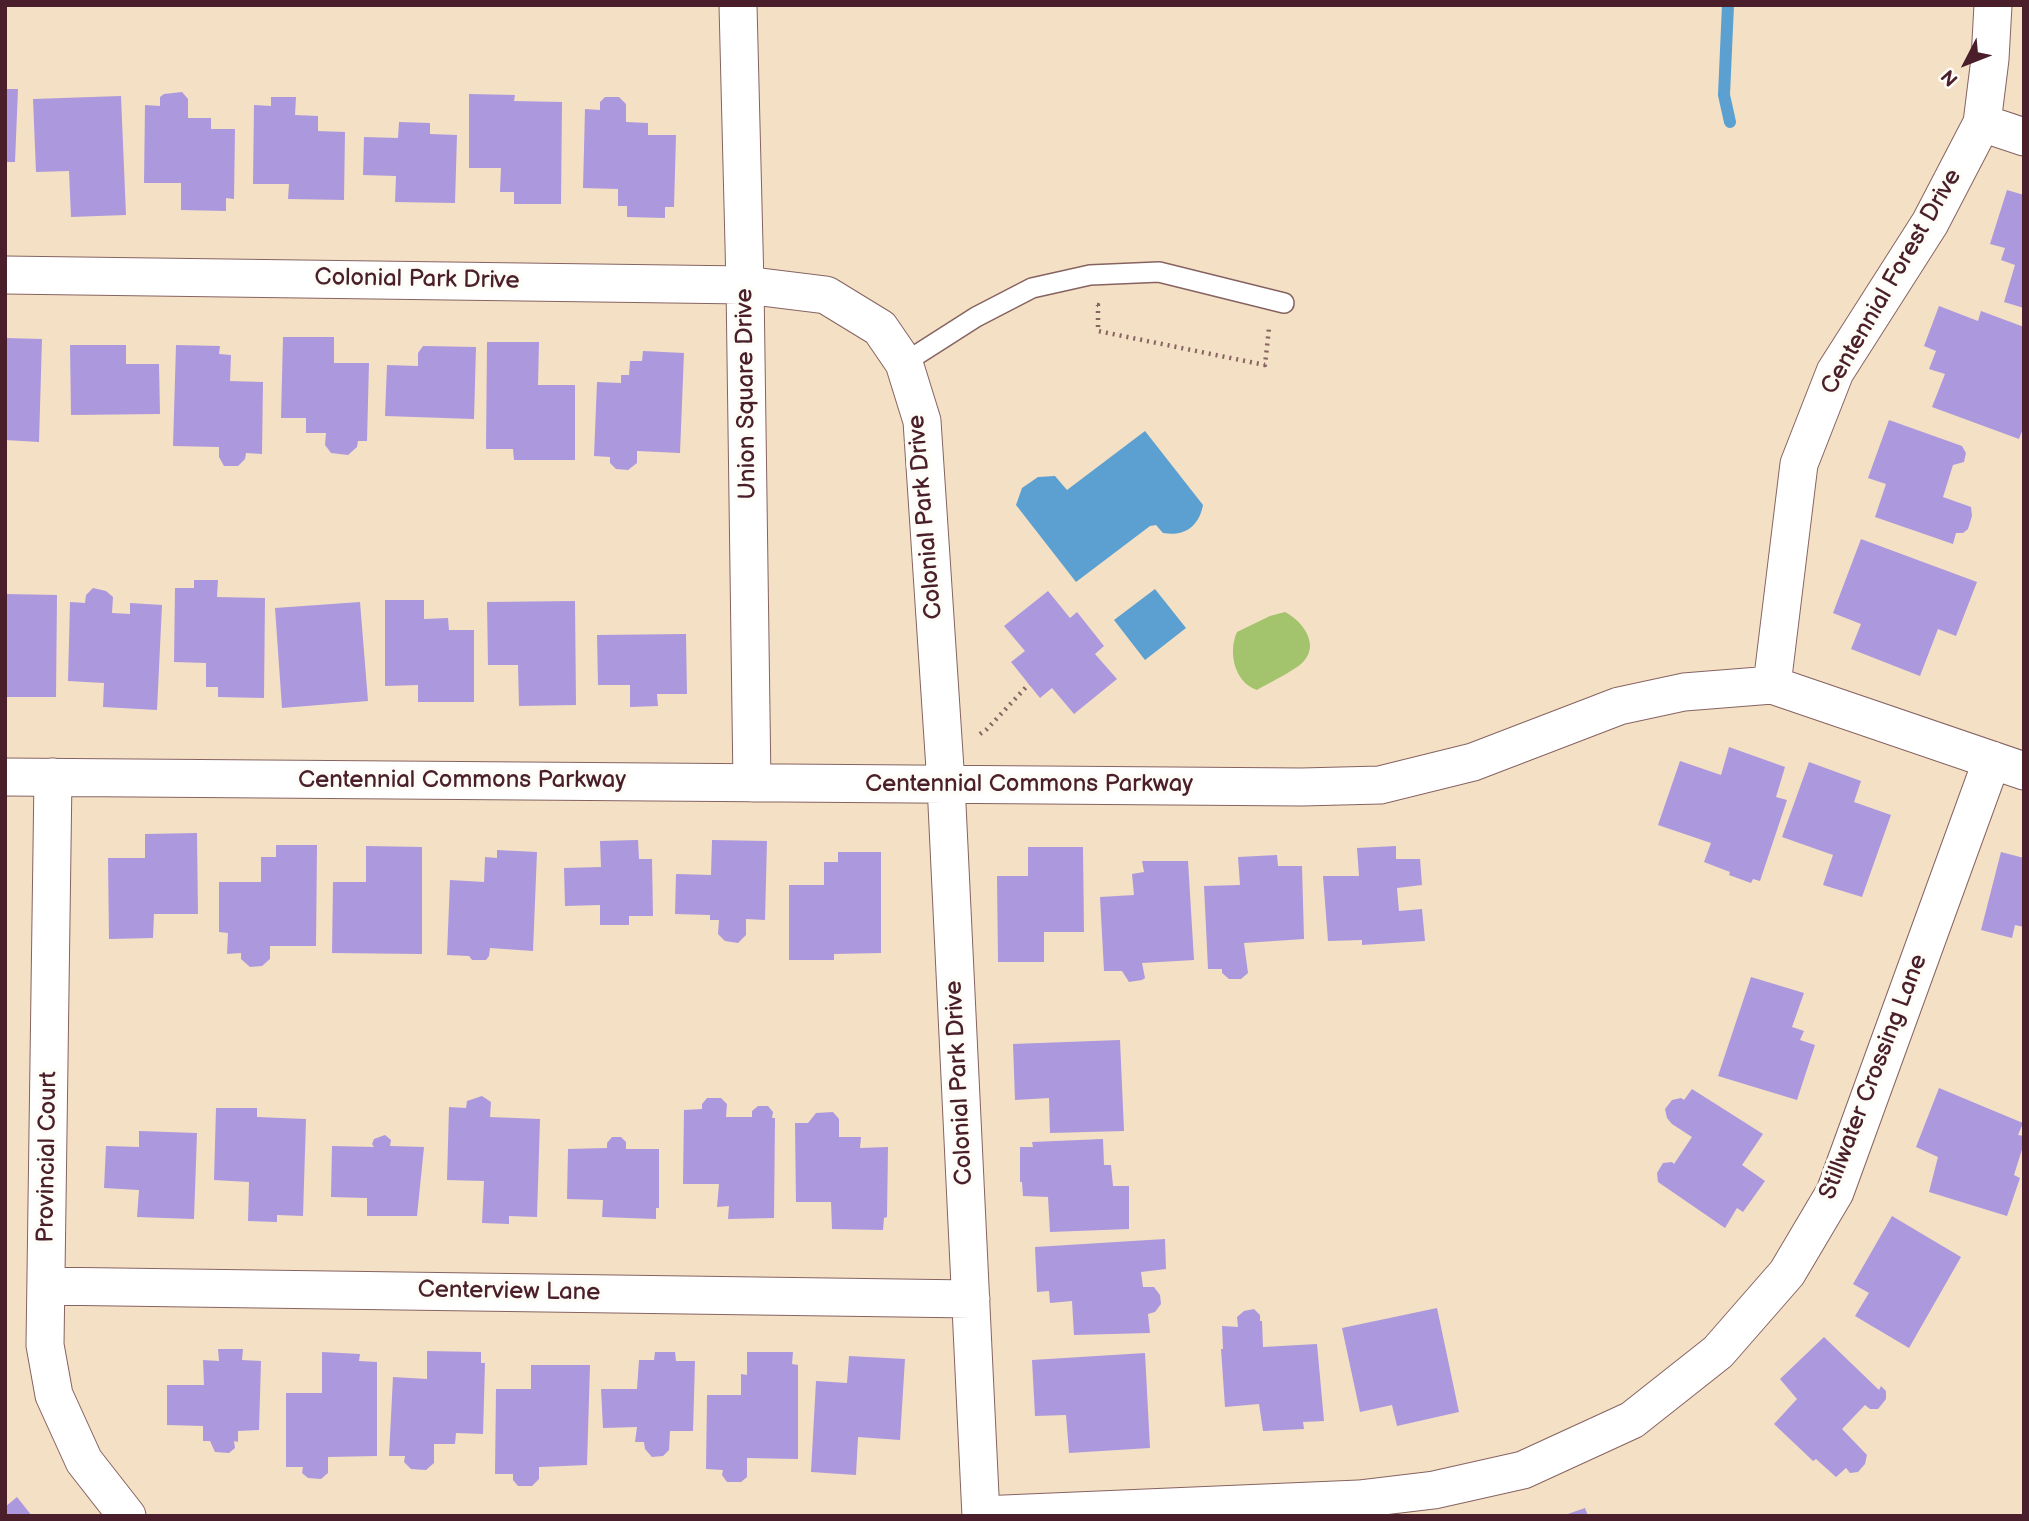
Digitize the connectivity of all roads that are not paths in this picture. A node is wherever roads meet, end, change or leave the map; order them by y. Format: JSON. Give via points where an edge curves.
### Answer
{"nodes":[{"id":1,"x":738,"y":5,"type":"edge"},
{"id":2,"x":1993,"y":5,"type":"edge"},
{"id":3,"x":1982,"y":123,"type":"junction"},
{"id":4,"x":2024,"y":137,"type":"edge"},
{"id":5,"x":5,"y":275,"type":"edge"},
{"id":6,"x":745,"y":285,"type":"junction"},
{"id":7,"x":1284,"y":303,"type":"dead end"},
{"id":8,"x":904,"y":363,"type":"junction"},
{"id":9,"x":1772,"y":685,"type":"junction"},
{"id":10,"x":2008,"y":765,"type":"edge"},
{"id":11,"x":5,"y":777,"type":"edge"},
{"id":12,"x":54,"y":777,"type":"junction"},
{"id":13,"x":752,"y":783,"type":"junction"},
{"id":14,"x":946,"y":785,"type":"junction"},
{"id":15,"x":46,"y":1286,"type":"junction"},
{"id":16,"x":971,"y":1299,"type":"junction"},
{"id":17,"x":127,"y":1516,"type":"edge"},
{"id":18,"x":981,"y":1516,"type":"edge"}],
"edges":[{"from":1,"to":6,"type":"street","name":"Union Square Drive"},
{"from":2,"to":3,"type":"street","name":"Centennial Forest Drive"},
{"from":3,"to":4,"type":"street"},
{"from":3,"to":9,"type":"street","name":"Centennial Forest Drive","via":[[1930,223],[1835,372],[1799,464]]},
{"from":5,"to":6,"type":"street","name":"Colonial Park Drive"},
{"from":6,"to":8,"type":"street","name":"Colonial Park Drive","via":[[826,295],[880,328]]},
{"from":6,"to":13,"type":"street","name":"Union Square Drive"},
{"from":7,"to":8,"type":"lane","via":[[1159,272],[1090,275],[1032,288]]},
{"from":8,"to":14,"type":"street","name":"Colonial Park Drive","via":[[922,421]]},
{"from":9,"to":10,"type":"street","name":"Centennial Commons Parkway"},
{"from":9,"to":14,"type":"street","name":"Centennial Commons Parkway","via":[[1684,692],[1619,706],[1473,762],[1380,785]]},
{"from":10,"to":18,"type":"street","name":"Stillwater Crossing Lane","via":[[1835,1192],[1787,1273],[1718,1352],[1632,1420],[1522,1470],[1434,1490],[1359,1499]]},
{"from":11,"to":12,"type":"street","name":"Centennial Commons Parkway"},
{"from":12,"to":13,"type":"street","name":"Centennial Commons Parkway"},
{"from":12,"to":15,"type":"street","name":"Provincial Court"},
{"from":13,"to":14,"type":"street","name":"Centennial Commons Parkway"},
{"from":14,"to":16,"type":"street","name":"Colonial Park Drive"},
{"from":15,"to":16,"type":"street","name":"Centerview Lane"},
{"from":15,"to":17,"type":"street","name":"Provincial Court","via":[[45,1345],[54,1395],[84,1461]]},
{"from":16,"to":18,"type":"street","name":"Colonial Park Drive"}]}
